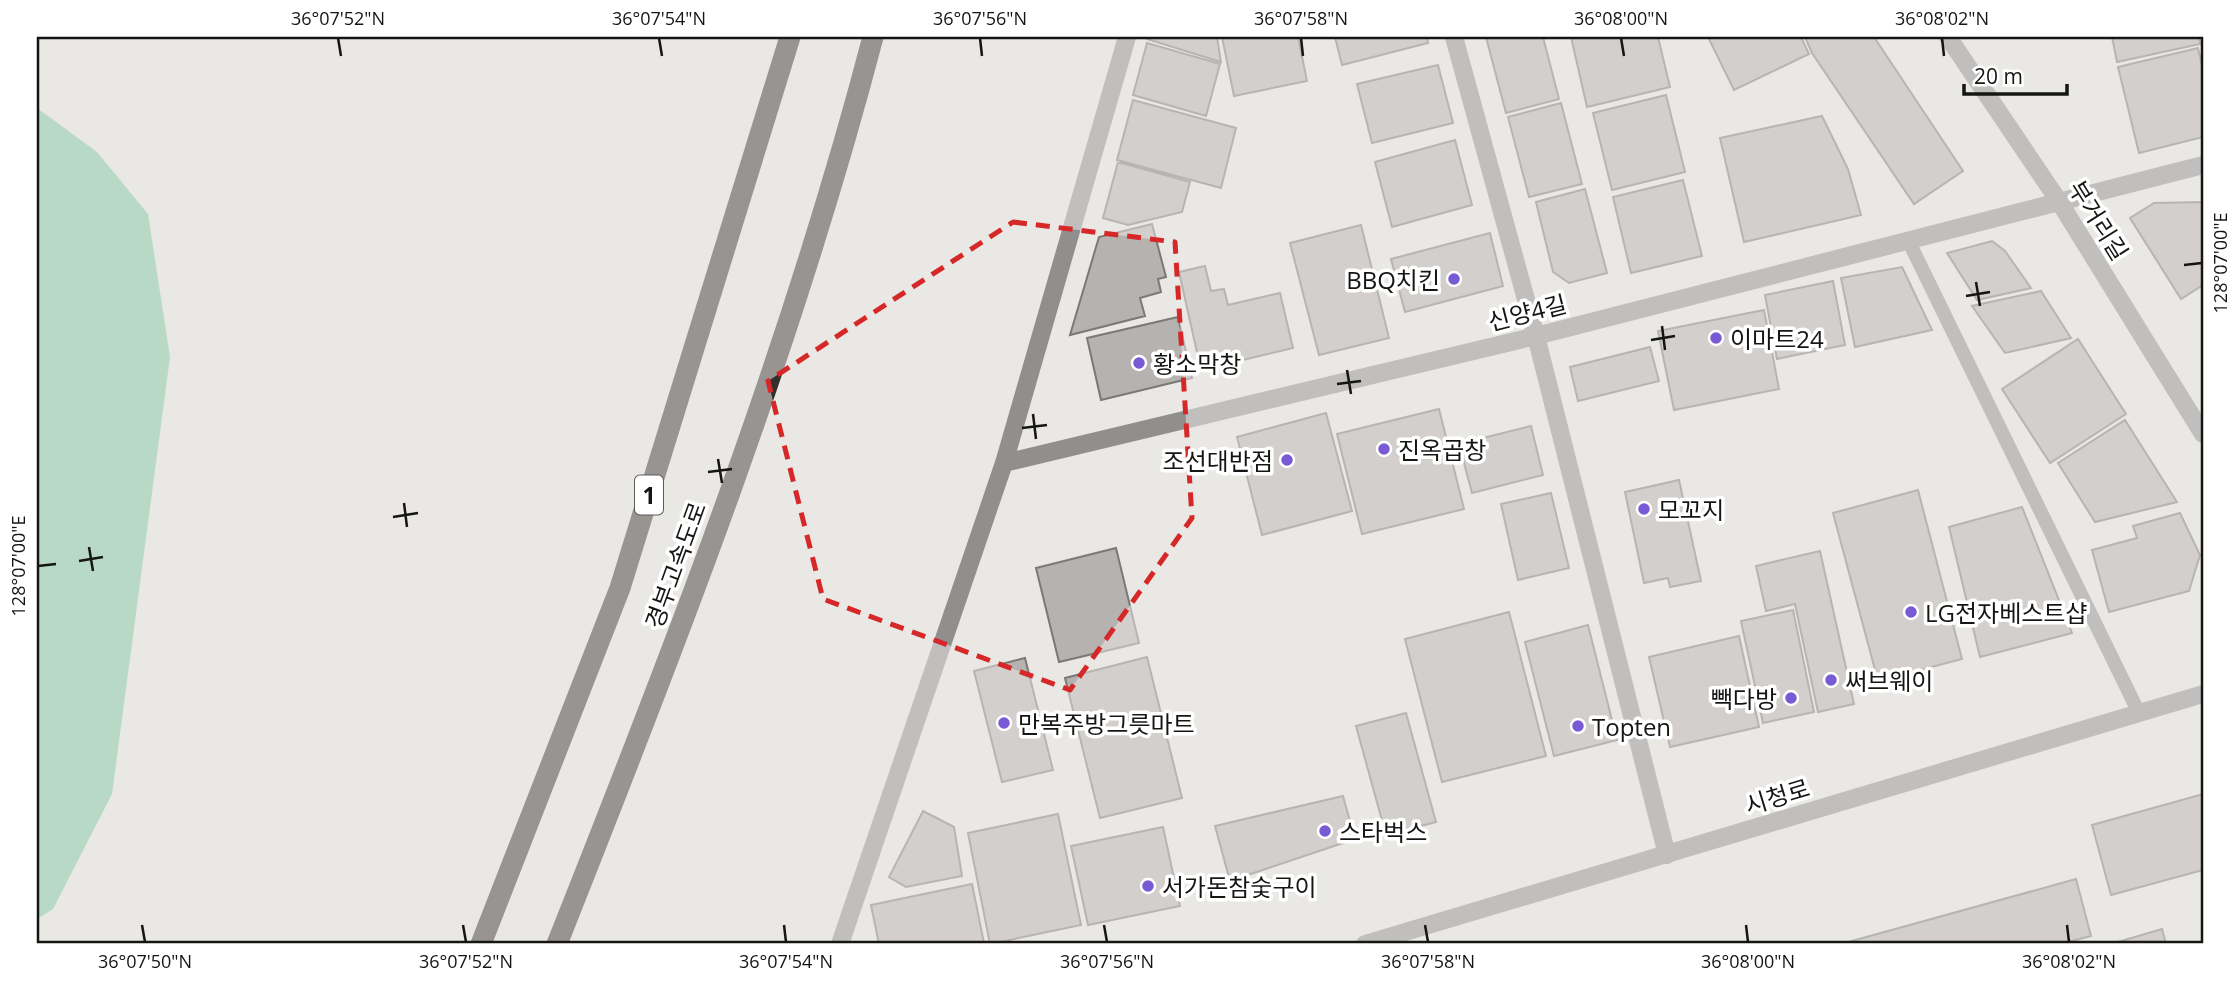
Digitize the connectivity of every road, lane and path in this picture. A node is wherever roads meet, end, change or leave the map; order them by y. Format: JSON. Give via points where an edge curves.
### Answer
{"nodes":[{"id":1,"x":790,"y":37,"type":"edge"},
{"id":2,"x":873,"y":37,"type":"edge"},
{"id":3,"x":1127,"y":37,"type":"edge"},
{"id":4,"x":1454,"y":37,"type":"edge"},
{"id":5,"x":1948,"y":37,"type":"edge"},
{"id":6,"x":2203,"y":165,"type":"edge"},
{"id":7,"x":2060,"y":203,"type":"junction"},
{"id":8,"x":1909,"y":242,"type":"junction"},
{"id":9,"x":1536,"y":336,"type":"junction"},
{"id":10,"x":2203,"y":434,"type":"edge"},
{"id":11,"x":1004,"y":463,"type":"junction"},
{"id":12,"x":2203,"y":694,"type":"edge"},
{"id":13,"x":2139,"y":713,"type":"junction"},
{"id":14,"x":1667,"y":855,"type":"junction"},
{"id":15,"x":481,"y":944,"type":"edge"},
{"id":16,"x":557,"y":944,"type":"edge"},
{"id":17,"x":840,"y":944,"type":"edge"},
{"id":18,"x":1365,"y":944,"type":"edge"}],
"edges":[{"from":1,"to":15,"type":"highway","name":"경부고속도로","number":"1","via":[[620,588]]},
{"from":2,"to":16,"type":"highway","name":"경부고속도로","via":[[842,156],[744,454]]},
{"from":3,"to":11,"type":"street"},
{"from":4,"to":9,"type":"street"},
{"from":5,"to":7,"type":"street","name":"부거리길"},
{"from":6,"to":7,"type":"street","name":"신양4길"},
{"from":7,"to":8,"type":"street","name":"신양4길"},
{"from":7,"to":10,"type":"street","name":"부거리길"},
{"from":8,"to":9,"type":"street","name":"신양4길"},
{"from":8,"to":13,"type":"lane"},
{"from":9,"to":11,"type":"street","name":"신양4길"},
{"from":9,"to":14,"type":"street"},
{"from":11,"to":17,"type":"street"},
{"from":12,"to":13,"type":"street","name":"시청로"},
{"from":13,"to":14,"type":"street","name":"시청로"},
{"from":14,"to":18,"type":"street","name":"시청로"}]}
